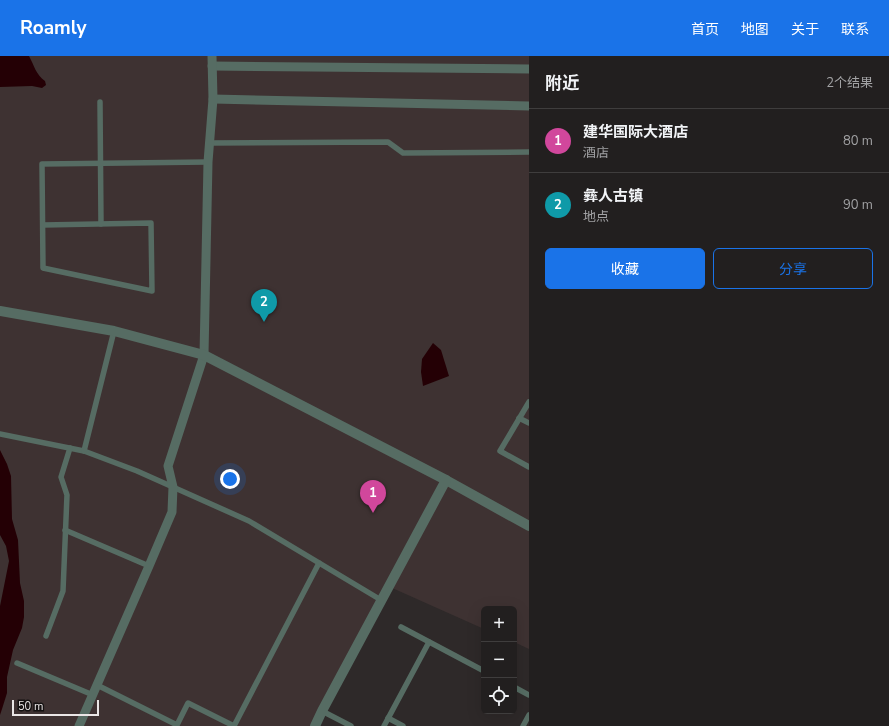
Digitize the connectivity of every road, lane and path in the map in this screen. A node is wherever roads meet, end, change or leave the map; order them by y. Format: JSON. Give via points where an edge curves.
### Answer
{"nodes":[{"id":1,"x":212,"y":56,"type":"edge"},
{"id":2,"x":212,"y":66,"type":"junction"},
{"id":3,"x":529,"y":69,"type":"edge"},
{"id":4,"x":213,"y":99,"type":"junction"},
{"id":5,"x":100,"y":102,"type":"dead end"},
{"id":6,"x":529,"y":106,"type":"edge"},
{"id":7,"x":210,"y":144,"type":"junction"},
{"id":8,"x":529,"y":152,"type":"edge"},
{"id":9,"x":208,"y":162,"type":"junction"},
{"id":10,"x":100,"y":164,"type":"junction"},
{"id":11,"x":101,"y":224,"type":"junction"},
{"id":12,"x":43,"y":225,"type":"junction"},
{"id":13,"x":0,"y":311,"type":"edge"},
{"id":14,"x":114,"y":331,"type":"junction"},
{"id":15,"x":204,"y":355,"type":"junction"},
{"id":16,"x":529,"y":402,"type":"edge"},
{"id":17,"x":519,"y":418,"type":"junction"},
{"id":18,"x":529,"y":423,"type":"edge"},
{"id":19,"x":0,"y":434,"type":"edge"},
{"id":20,"x":70,"y":448,"type":"junction"},
{"id":21,"x":84,"y":451,"type":"junction"},
{"id":22,"x":529,"y":466,"type":"edge"},
{"id":23,"x":446,"y":480,"type":"junction"},
{"id":24,"x":173,"y":487,"type":"junction"},
{"id":25,"x":529,"y":526,"type":"edge"},
{"id":26,"x":65,"y":530,"type":"junction"},
{"id":27,"x":319,"y":563,"type":"junction"},
{"id":28,"x":150,"y":566,"type":"junction"},
{"id":29,"x":382,"y":600,"type":"junction"},
{"id":30,"x":401,"y":627,"type":"dead end"},
{"id":31,"x":46,"y":636,"type":"dead end"},
{"id":32,"x":428,"y":642,"type":"junction"},
{"id":33,"x":17,"y":663,"type":"dead end"},
{"id":34,"x":481,"y":669,"type":"edge"},
{"id":35,"x":97,"y":686,"type":"junction"},
{"id":36,"x":517,"y":689,"type":"edge"},
{"id":37,"x":93,"y":695,"type":"junction"},
{"id":38,"x":529,"y":695,"type":"edge"},
{"id":39,"x":322,"y":711,"type":"junction"},
{"id":40,"x":529,"y":715,"type":"edge"},
{"id":41,"x":388,"y":718,"type":"junction"},
{"id":42,"x":79,"y":726,"type":"edge"},
{"id":43,"x":234,"y":726,"type":"edge"},
{"id":44,"x":315,"y":726,"type":"edge"},
{"id":45,"x":351,"y":726,"type":"edge"},
{"id":46,"x":384,"y":726,"type":"edge"},
{"id":47,"x":403,"y":726,"type":"edge"},
{"id":48,"x":523,"y":726,"type":"edge"}],
"edges":[{"from":1,"to":2,"type":"street"},
{"from":2,"to":3,"type":"street"},
{"from":2,"to":4,"type":"street"},
{"from":4,"to":6,"type":"street"},
{"from":4,"to":7,"type":"street"},
{"from":5,"to":10,"type":"lane"},
{"from":7,"to":8,"type":"lane","via":[[388,142],[403,153]]},
{"from":7,"to":9,"type":"street"},
{"from":9,"to":10,"type":"lane"},
{"from":9,"to":15,"type":"street"},
{"from":10,"to":11,"type":"lane"},
{"from":10,"to":12,"type":"lane","via":[[42,164]]},
{"from":11,"to":12,"type":"lane"},
{"from":11,"to":12,"type":"lane","via":[[151,223],[152,291],[43,268]]},
{"from":13,"to":14,"type":"street"},
{"from":14,"to":15,"type":"street"},
{"from":14,"to":21,"type":"lane"},
{"from":15,"to":23,"type":"street"},
{"from":15,"to":24,"type":"street","via":[[168,466]]},
{"from":16,"to":17,"type":"lane"},
{"from":17,"to":18,"type":"lane"},
{"from":17,"to":22,"type":"lane","via":[[500,451]]},
{"from":19,"to":20,"type":"lane"},
{"from":20,"to":21,"type":"lane"},
{"from":20,"to":26,"type":"lane","via":[[61,477],[67,495]]},
{"from":21,"to":24,"type":"lane"},
{"from":23,"to":25,"type":"street"},
{"from":23,"to":29,"type":"street"},
{"from":24,"to":27,"type":"lane","via":[[249,521]]},
{"from":24,"to":28,"type":"street","via":[[172,512]]},
{"from":26,"to":28,"type":"lane"},
{"from":26,"to":31,"type":"lane","via":[[63,591]]},
{"from":27,"to":29,"type":"lane"},
{"from":27,"to":43,"type":"lane"},
{"from":28,"to":35,"type":"street"},
{"from":29,"to":39,"type":"street"},
{"from":30,"to":32,"type":"lane"},
{"from":32,"to":34,"type":"lane"},
{"from":32,"to":41,"type":"lane"},
{"from":33,"to":37,"type":"lane"},
{"from":35,"to":37,"type":"street"},
{"from":35,"to":43,"type":"lane","via":[[177,725],[188,703]]},
{"from":36,"to":38,"type":"lane"},
{"from":37,"to":42,"type":"street"},
{"from":39,"to":44,"type":"street"},
{"from":39,"to":45,"type":"lane"},
{"from":40,"to":48,"type":"lane"},
{"from":41,"to":46,"type":"lane"},
{"from":41,"to":47,"type":"lane"}]}
